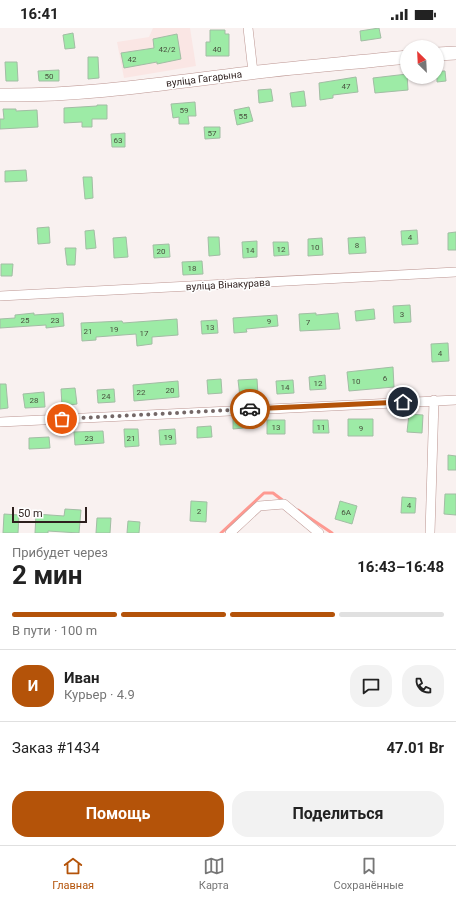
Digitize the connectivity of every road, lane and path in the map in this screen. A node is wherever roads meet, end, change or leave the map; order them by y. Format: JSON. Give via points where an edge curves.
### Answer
{"nodes":[{"id":1,"x":248,"y":28,"type":"edge"},
{"id":2,"x":456,"y":53,"type":"edge"},
{"id":3,"x":444,"y":54,"type":"edge"},
{"id":4,"x":400,"y":58,"type":"edge"},
{"id":5,"x":253,"y":72,"type":"junction"},
{"id":6,"x":0,"y":95,"type":"edge"},
{"id":7,"x":456,"y":272,"type":"edge"},
{"id":8,"x":0,"y":296,"type":"edge"},
{"id":9,"x":434,"y":400,"type":"junction"},
{"id":10,"x":456,"y":400,"type":"edge"},
{"id":11,"x":0,"y":422,"type":"edge"},
{"id":12,"x":230,"y":533,"type":"edge"},
{"id":13,"x":319,"y":533,"type":"edge"},
{"id":14,"x":430,"y":533,"type":"edge"}],
"edges":[{"from":1,"to":5,"type":"street"},
{"from":2,"to":3,"type":"street"},
{"from":4,"to":5,"type":"street","name":"вуліца Гагарына"},
{"from":5,"to":6,"type":"street","name":"вуліца Гагарына","via":[[135,86],[34,95]]},
{"from":7,"to":8,"type":"street","name":"вуліца Вінакурава"},
{"from":9,"to":10,"type":"street"},
{"from":9,"to":11,"type":"street"},
{"from":9,"to":14,"type":"street"},
{"from":12,"to":13,"type":"street","via":[[259,506],[284,504]]}]}
